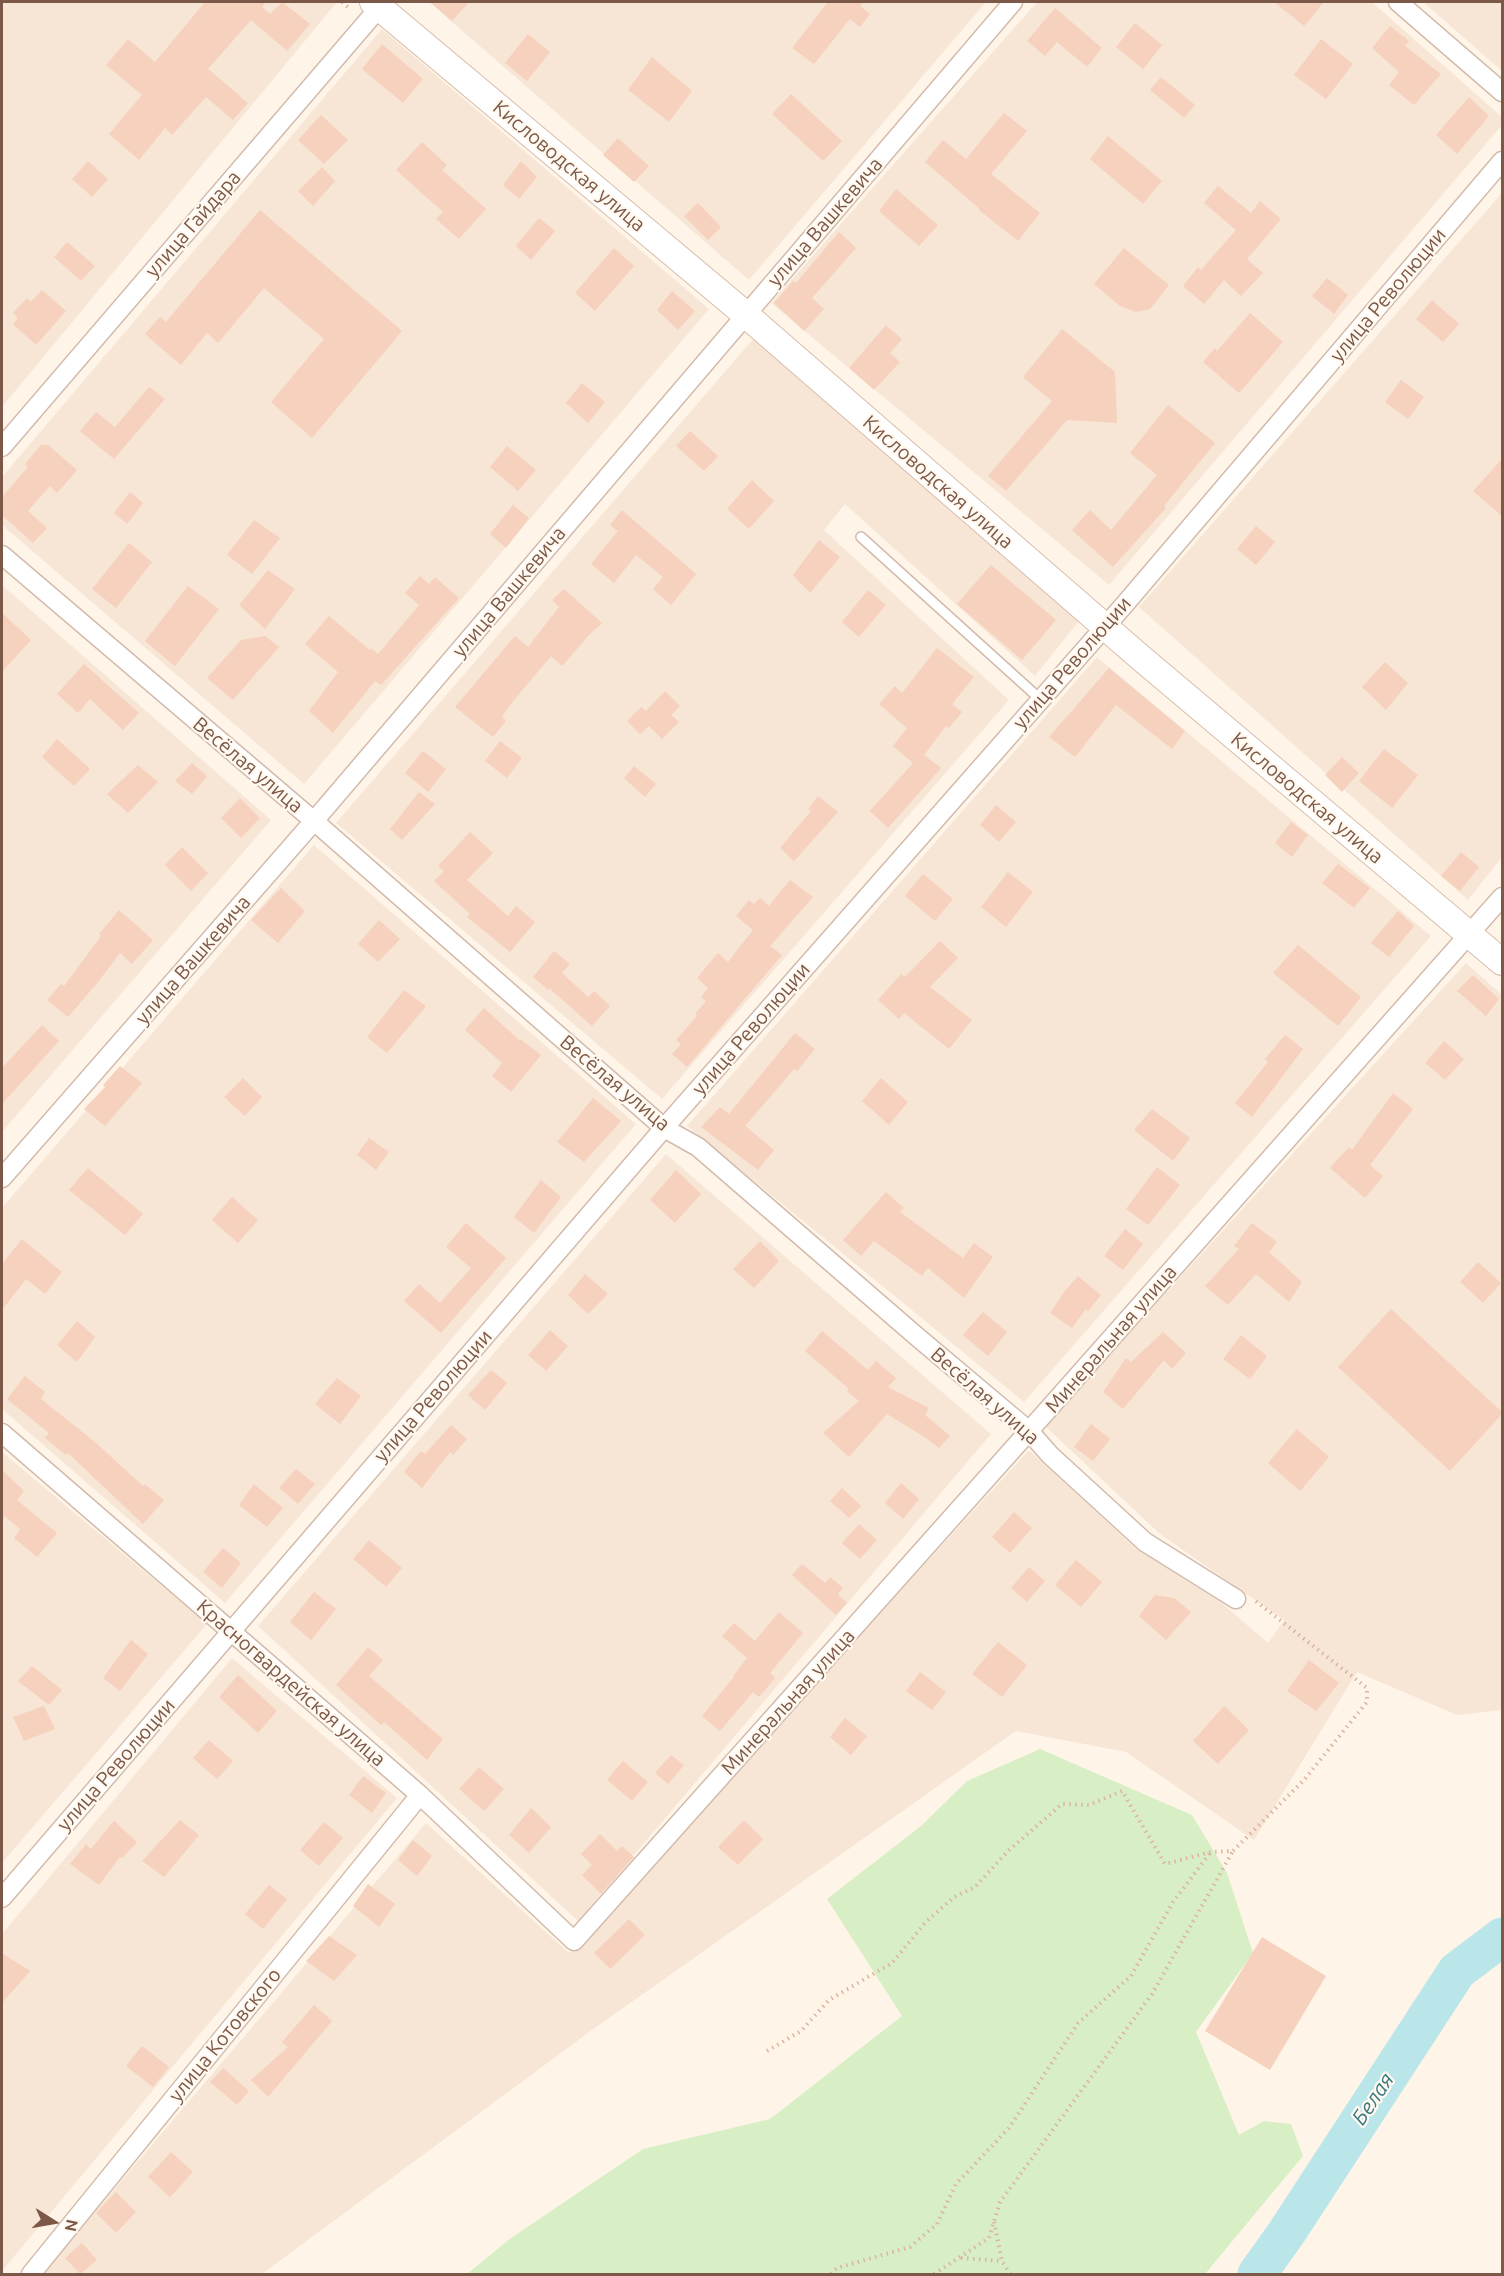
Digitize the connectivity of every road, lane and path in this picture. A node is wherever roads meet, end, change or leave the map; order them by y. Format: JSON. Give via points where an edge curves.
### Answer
{"nodes":[{"id":1,"x":1013,"y":2,"type":"edge"},
{"id":2,"x":1398,"y":2,"type":"edge"},
{"id":3,"x":379,"y":3,"type":"edge"},
{"id":4,"x":1503,"y":92,"type":"edge"},
{"id":5,"x":1503,"y":161,"type":"edge"},
{"id":6,"x":745,"y":314,"type":"junction"},
{"id":7,"x":2,"y":447,"type":"edge"},
{"id":8,"x":861,"y":537,"type":"dead end"},
{"id":9,"x":2,"y":555,"type":"edge"},
{"id":10,"x":1105,"y":626,"type":"junction"},
{"id":11,"x":1040,"y":699,"type":"junction"},
{"id":12,"x":314,"y":821,"type":"junction"},
{"id":13,"x":1503,"y":897,"type":"edge"},
{"id":14,"x":1469,"y":934,"type":"junction"},
{"id":15,"x":1503,"y":962,"type":"edge"},
{"id":16,"x":664,"y":1128,"type":"junction"},
{"id":17,"x":2,"y":1178,"type":"edge"},
{"id":18,"x":1029,"y":1431,"type":"junction"},
{"id":19,"x":2,"y":1433,"type":"edge"},
{"id":20,"x":1236,"y":1599,"type":"joint"},
{"id":21,"x":231,"y":1632,"type":"junction"},
{"id":22,"x":420,"y":1795,"type":"junction"},
{"id":23,"x":1233,"y":1851,"type":"junction"},
{"id":24,"x":1211,"y":1852,"type":"junction"},
{"id":25,"x":2,"y":1898,"type":"edge"},
{"id":26,"x":574,"y":1941,"type":"joint"},
{"id":27,"x":767,"y":2051,"type":"dead end"},
{"id":28,"x":994,"y":2222,"type":"junction"},
{"id":29,"x":959,"y":2258,"type":"junction"},
{"id":30,"x":1002,"y":2261,"type":"junction"},
{"id":31,"x":31,"y":2274,"type":"edge"},
{"id":32,"x":831,"y":2274,"type":"edge"},
{"id":33,"x":934,"y":2274,"type":"edge"},
{"id":34,"x":1010,"y":2274,"type":"edge"}],
"edges":[{"from":1,"to":6,"type":"street","name":"улица Вашкевича"},
{"from":2,"to":4,"type":"street"},
{"from":3,"to":6,"type":"main road","name":"Кисловодская улица"},
{"from":3,"to":7,"type":"street","name":"улица Гайдара"},
{"from":5,"to":10,"type":"street","name":"улица Революции"},
{"from":6,"to":10,"type":"main road","name":"Кисловодская улица"},
{"from":6,"to":12,"type":"street","name":"улица Вашкевича"},
{"from":8,"to":11,"type":"lane"},
{"from":9,"to":12,"type":"street","name":"Весёлая улица"},
{"from":10,"to":11,"type":"street","name":"улица Революции"},
{"from":10,"to":14,"type":"main road","name":"Кисловодская улица"},
{"from":11,"to":16,"type":"street","name":"улица Революции"},
{"from":12,"to":16,"type":"street","name":"Весёлая улица"},
{"from":12,"to":17,"type":"street","name":"улица Вашкевича"},
{"from":13,"to":14,"type":"street","name":"Минеральная улица"},
{"from":14,"to":15,"type":"main road","name":"Кисловодская улица"},
{"from":14,"to":18,"type":"street","name":"Минеральная улица"},
{"from":16,"to":18,"type":"street","name":"Весёлая улица","via":[[698,1147]]},
{"from":16,"to":21,"type":"street","name":"улица Революции"},
{"from":18,"to":20,"type":"street","name":"Весёлая улица","via":[[1145,1542]]},
{"from":18,"to":26,"type":"street","name":"Минеральная улица"},
{"from":19,"to":21,"type":"street","name":"Красногвардейская улица"},
{"from":20,"to":23,"type":"path","via":[[1247,1594],[1367,1688],[1367,1702],[1304,1780]]},
{"from":21,"to":22,"type":"street","name":"Красногвардейская улица"},
{"from":21,"to":25,"type":"street","name":"улица Революции"},
{"from":22,"to":26,"type":"street","name":"Красногвардейская улица"},
{"from":22,"to":31,"type":"street","name":"улица Котовского"},
{"from":23,"to":24,"type":"path"},
{"from":23,"to":28,"type":"path","via":[[1152,1994],[1000,2202]]},
{"from":24,"to":27,"type":"path","via":[[1165,1864],[1122,1791],[1089,1805],[1062,1804],[1008,1851],[975,1887],[954,1898],[926,1922],[892,1963],[829,2000],[801,2031]]},
{"from":24,"to":32,"type":"path","via":[[1173,1902],[1131,1976],[1078,2023],[1009,2128],[956,2184],[937,2224],[910,2247],[837,2268]]},
{"from":28,"to":29,"type":"path","via":[[989,2238]]},
{"from":28,"to":30,"type":"path"},
{"from":29,"to":30,"type":"path"},
{"from":29,"to":33,"type":"path"},
{"from":30,"to":34,"type":"path"}]}
